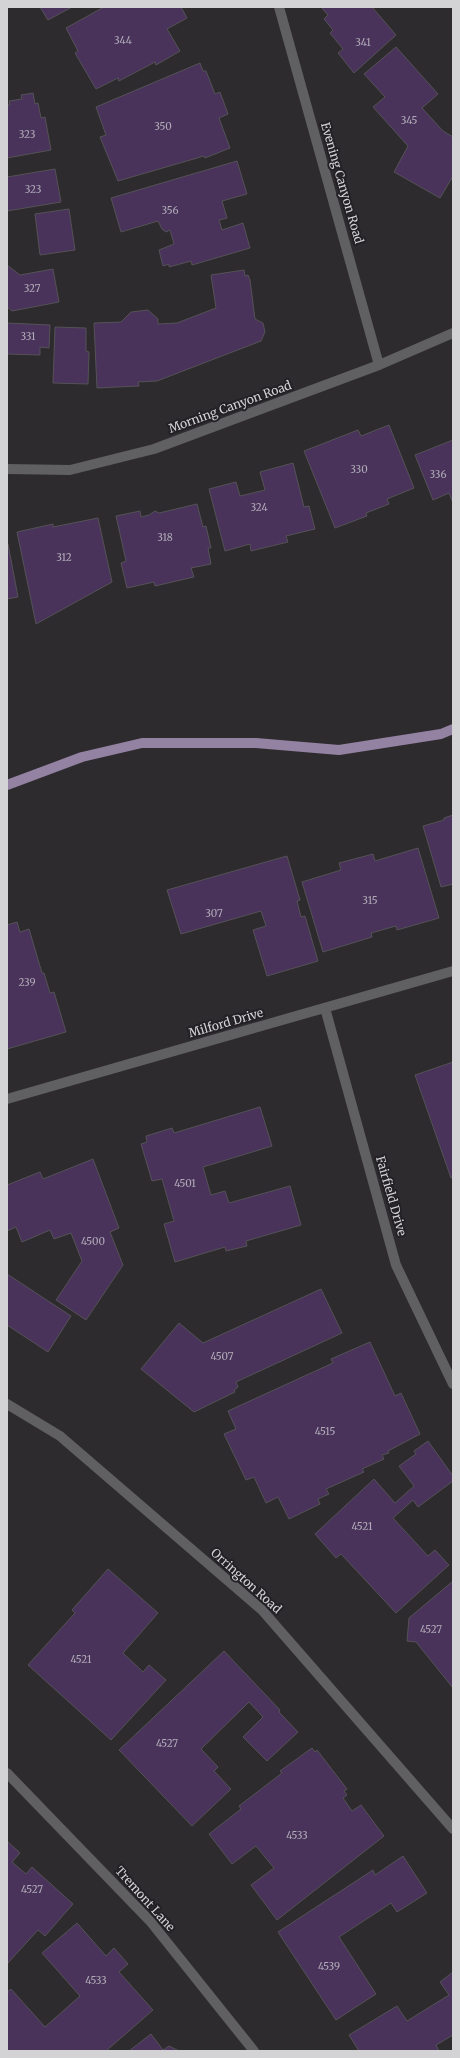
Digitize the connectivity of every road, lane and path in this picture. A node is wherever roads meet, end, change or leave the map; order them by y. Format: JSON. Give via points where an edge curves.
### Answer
{"nodes":[{"id":1,"x":279,"y":7,"type":"edge"},
{"id":2,"x":453,"y":333,"type":"edge"},
{"id":3,"x":379,"y":366,"type":"junction"},
{"id":4,"x":7,"y":469,"type":"edge"},
{"id":5,"x":453,"y":971,"type":"edge"},
{"id":6,"x":325,"y":1008,"type":"junction"},
{"id":7,"x":7,"y":1099,"type":"edge"},
{"id":8,"x":453,"y":1384,"type":"edge"},
{"id":9,"x":7,"y":1404,"type":"edge"},
{"id":10,"x":7,"y":1773,"type":"edge"},
{"id":11,"x":453,"y":1829,"type":"edge"},
{"id":12,"x":254,"y":2051,"type":"edge"}],
"edges":[{"from":1,"to":3,"type":"street","name":"Evening Canyon Road"},
{"from":2,"to":3,"type":"street","name":"Morning Canyon Road"},
{"from":3,"to":4,"type":"street","name":"Morning Canyon Road","via":[[154,449],[70,470]]},
{"from":5,"to":6,"type":"street","name":"Milford Drive"},
{"from":6,"to":7,"type":"street","name":"Milford Drive"},
{"from":6,"to":8,"type":"street","name":"Fairfield Drive","via":[[396,1265]]},
{"from":9,"to":11,"type":"street","name":"Orrington Road","via":[[60,1436],[262,1610]]},
{"from":10,"to":12,"type":"street","name":"Tremont Lane","via":[[150,1921]]}]}
